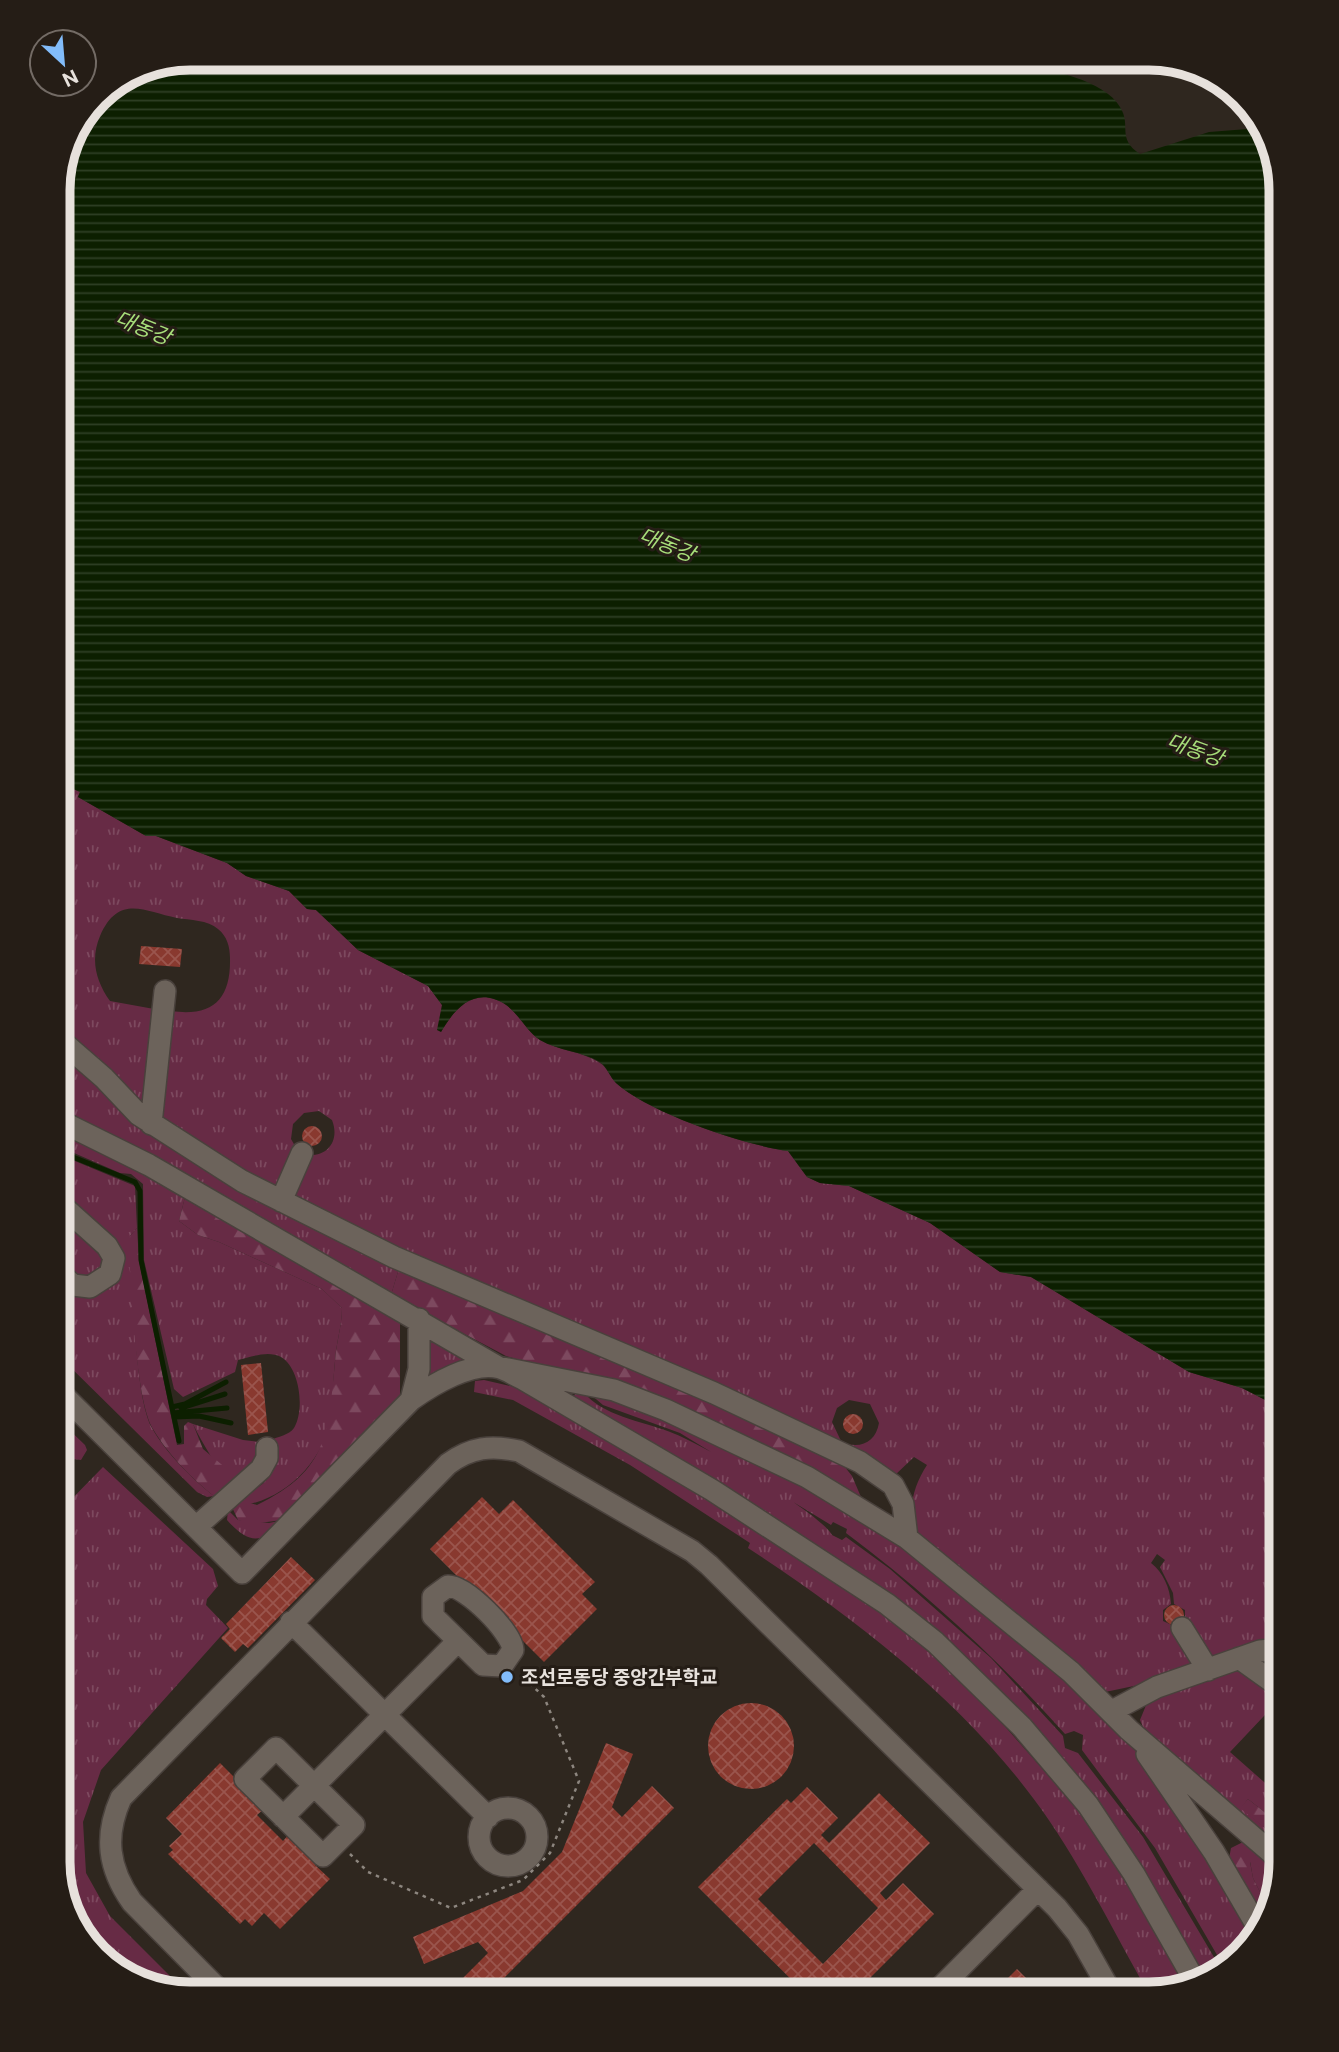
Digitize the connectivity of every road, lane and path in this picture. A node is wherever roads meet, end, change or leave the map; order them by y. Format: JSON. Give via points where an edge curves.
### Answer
{"nodes":[{"id":1,"x":165,"y":991,"type":"dead end"},
{"id":2,"x":70,"y":1049,"type":"edge"},
{"id":3,"x":151,"y":1124,"type":"junction"},
{"id":4,"x":70,"y":1126,"type":"edge"},
{"id":5,"x":302,"y":1153,"type":"dead end"},
{"id":6,"x":281,"y":1201,"type":"junction"},
{"id":7,"x":70,"y":1213,"type":"edge"},
{"id":8,"x":70,"y":1282,"type":"edge"},
{"id":9,"x":419,"y":1319,"type":"junction"},
{"id":10,"x":498,"y":1367,"type":"junction"},
{"id":11,"x":411,"y":1400,"type":"junction"},
{"id":12,"x":70,"y":1402,"type":"edge"},
{"id":13,"x":267,"y":1448,"type":"dead end"},
{"id":14,"x":196,"y":1527,"type":"junction"},
{"id":15,"x":907,"y":1538,"type":"junction"},
{"id":16,"x":291,"y":1622,"type":"junction"},
{"id":17,"x":1182,"y":1628,"type":"dead end"},
{"id":18,"x":458,"y":1641,"type":"junction"},
{"id":19,"x":1269,"y":1651,"type":"edge"},
{"id":20,"x":1239,"y":1658,"type":"junction"},
{"id":21,"x":508,"y":1661,"type":"junction"},
{"id":22,"x":1208,"y":1670,"type":"junction"},
{"id":23,"x":1269,"y":1679,"type":"edge"},
{"id":24,"x":1112,"y":1711,"type":"junction"},
{"id":25,"x":385,"y":1715,"type":"junction"},
{"id":26,"x":1129,"y":1730,"type":"junction"},
{"id":27,"x":314,"y":1786,"type":"junction"},
{"id":28,"x":488,"y":1816,"type":"junction"},
{"id":29,"x":283,"y":1817,"type":"junction"},
{"id":30,"x":1241,"y":1826,"type":"junction"},
{"id":31,"x":337,"y":1842,"type":"junction"},
{"id":32,"x":1269,"y":1850,"type":"edge"},
{"id":33,"x":1214,"y":1852,"type":"junction"},
{"id":34,"x":533,"y":1861,"type":"junction"},
{"id":35,"x":1038,"y":1889,"type":"junction"},
{"id":36,"x":1254,"y":1920,"type":"edge"},
{"id":37,"x":1191,"y":1974,"type":"edge"},
{"id":38,"x":211,"y":1982,"type":"edge"},
{"id":39,"x":946,"y":1982,"type":"edge"},
{"id":40,"x":1105,"y":1982,"type":"edge"}],
"edges":[{"from":1,"to":3,"type":"street"},
{"from":2,"to":3,"type":"street"},
{"from":3,"to":6,"type":"street"},
{"from":4,"to":9,"type":"street","via":[[149,1165]]},
{"from":5,"to":6,"type":"street"},
{"from":6,"to":15,"type":"street","via":[[394,1256],[842,1445],[893,1485],[903,1504]]},
{"from":7,"to":8,"type":"street","via":[[114,1258],[110,1274],[90,1287]]},
{"from":9,"to":10,"type":"street"},
{"from":9,"to":11,"type":"street","via":[[418,1368]]},
{"from":10,"to":11,"type":"street","via":[[461,1372]]},
{"from":10,"to":15,"type":"street","via":[[614,1390],[656,1405],[807,1477]]},
{"from":10,"to":37,"type":"street","via":[[712,1490],[887,1604],[935,1642],[1022,1727],[1088,1805]]},
{"from":11,"to":14,"type":"street","via":[[242,1573]]},
{"from":12,"to":14,"type":"street"},
{"from":13,"to":14,"type":"street","via":[[261,1469]]},
{"from":15,"to":24,"type":"street"},
{"from":16,"to":25,"type":"street"},
{"from":16,"to":35,"type":"street","via":[[448,1464],[479,1448],[519,1451],[709,1565]]},
{"from":16,"to":38,"type":"street","via":[[135,1780],[112,1818],[112,1865],[121,1886]]},
{"from":17,"to":22,"type":"street"},
{"from":18,"to":21,"type":"street","via":[[483,1665],[496,1668]]},
{"from":18,"to":21,"type":"street","via":[[431,1610],[437,1591],[449,1586],[461,1588],[511,1636],[513,1650]]},
{"from":18,"to":25,"type":"street"},
{"from":19,"to":20,"type":"street"},
{"from":20,"to":22,"type":"street"},
{"from":20,"to":23,"type":"street"},
{"from":21,"to":34,"type":"path","via":[[544,1697],[579,1781],[550,1853]]},
{"from":22,"to":24,"type":"street","via":[[1157,1687]]},
{"from":24,"to":26,"type":"street"},
{"from":25,"to":27,"type":"street"},
{"from":25,"to":28,"type":"street"},
{"from":26,"to":30,"type":"street"},
{"from":26,"to":33,"type":"street"},
{"from":27,"to":29,"type":"street"},
{"from":27,"to":29,"type":"street","via":[[276,1748],[252,1771],[245,1779]]},
{"from":27,"to":31,"type":"street","via":[[354,1825]]},
{"from":28,"to":34,"type":"street","via":[[510,1808],[527,1815],[537,1832]]},
{"from":28,"to":34,"type":"street","via":[[479,1837],[485,1855],[502,1865]]},
{"from":29,"to":31,"type":"street","via":[[323,1856]]},
{"from":30,"to":32,"type":"street"},
{"from":30,"to":33,"type":"street"},
{"from":31,"to":34,"type":"path","via":[[368,1872],[451,1908],[523,1880]]},
{"from":33,"to":36,"type":"street"},
{"from":35,"to":39,"type":"street"},
{"from":35,"to":40,"type":"street","via":[[1078,1934]]}]}
